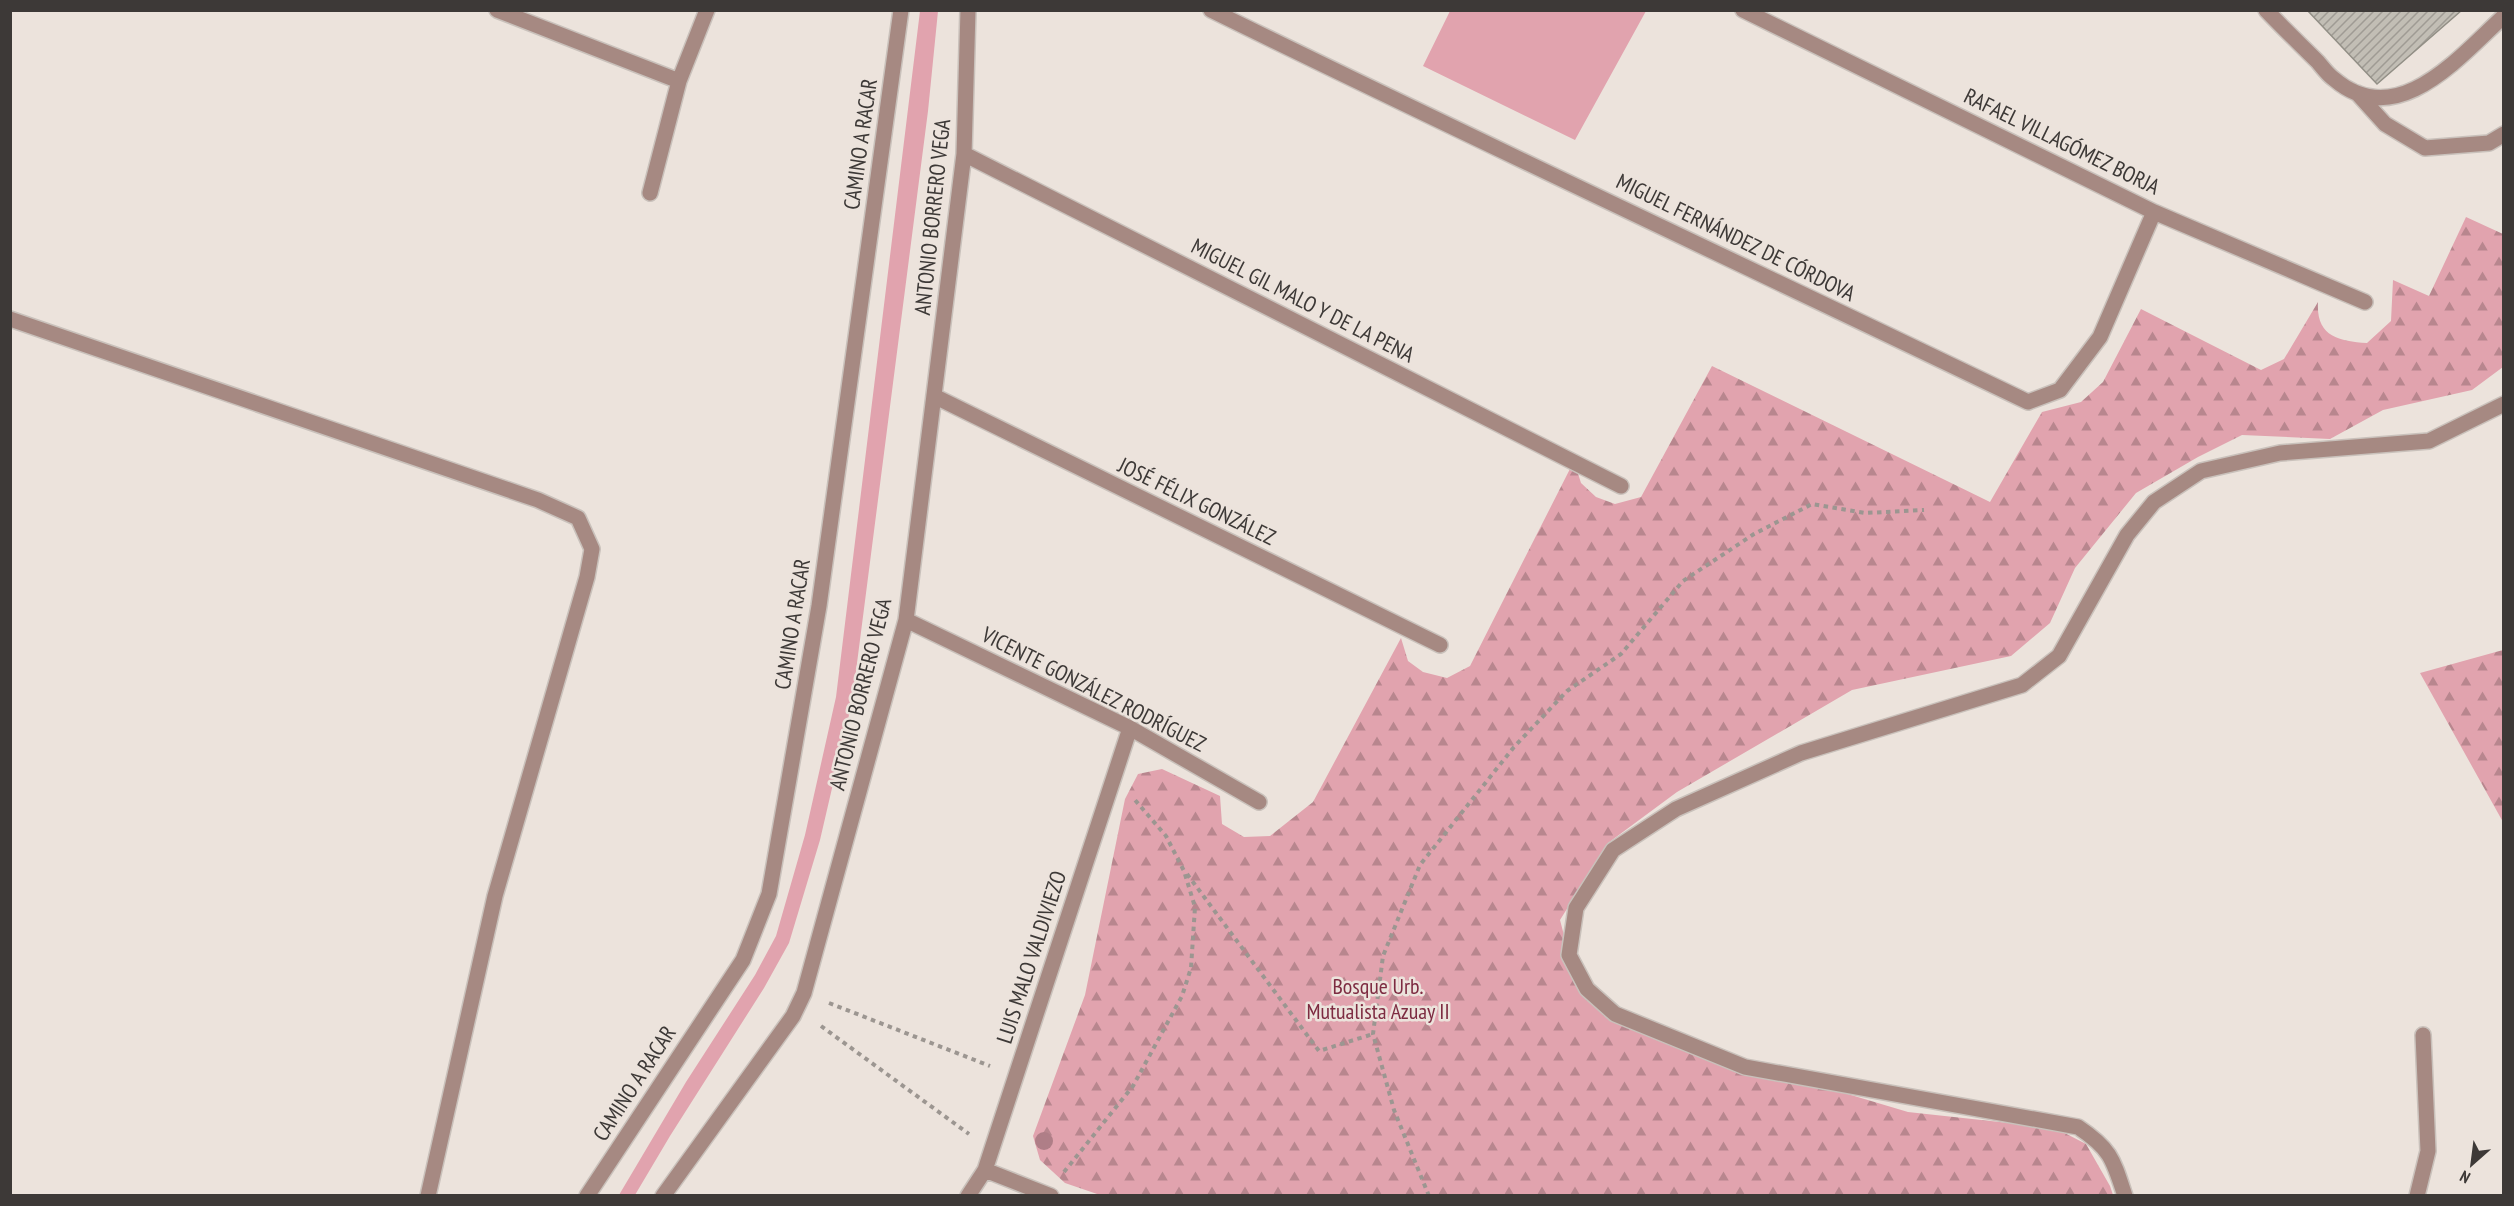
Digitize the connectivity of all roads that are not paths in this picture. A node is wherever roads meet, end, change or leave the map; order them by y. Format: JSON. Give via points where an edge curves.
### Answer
{"nodes":[{"id":1,"x":497,"y":10,"type":"edge"},
{"id":2,"x":706,"y":10,"type":"edge"},
{"id":3,"x":901,"y":10,"type":"edge"},
{"id":4,"x":968,"y":10,"type":"edge"},
{"id":5,"x":1211,"y":10,"type":"edge"},
{"id":6,"x":1743,"y":10,"type":"edge"},
{"id":7,"x":2266,"y":10,"type":"edge"},
{"id":8,"x":2504,"y":16,"type":"edge"},
{"id":9,"x":679,"y":81,"type":"junction"},
{"id":10,"x":2357,"y":93,"type":"junction"},
{"id":11,"x":2504,"y":134,"type":"edge"},
{"id":12,"x":964,"y":154,"type":"junction"},
{"id":13,"x":650,"y":193,"type":"dead end"},
{"id":14,"x":2154,"y":212,"type":"junction"},
{"id":15,"x":2365,"y":302,"type":"dead end"},
{"id":16,"x":10,"y":320,"type":"edge"},
{"id":17,"x":934,"y":396,"type":"junction"},
{"id":18,"x":2504,"y":404,"type":"edge"},
{"id":19,"x":1621,"y":486,"type":"dead end"},
{"id":20,"x":906,"y":620,"type":"junction"},
{"id":21,"x":1440,"y":645,"type":"dead end"},
{"id":22,"x":1130,"y":728,"type":"junction"},
{"id":23,"x":1259,"y":801,"type":"dead end"},
{"id":24,"x":2423,"y":1035,"type":"dead end"},
{"id":25,"x":985,"y":1170,"type":"junction"},
{"id":26,"x":1049,"y":1195,"type":"edge"},
{"id":27,"x":428,"y":1196,"type":"edge"},
{"id":28,"x":587,"y":1196,"type":"edge"},
{"id":29,"x":663,"y":1196,"type":"edge"},
{"id":30,"x":968,"y":1196,"type":"edge"},
{"id":31,"x":2125,"y":1196,"type":"edge"},
{"id":32,"x":2417,"y":1196,"type":"edge"}],
"edges":[{"from":1,"to":9,"type":"street"},
{"from":2,"to":9,"type":"street"},
{"from":3,"to":28,"type":"street","name":"CAMINO A RACAR","via":[[819,606],[770,894],[743,960]]},
{"from":4,"to":12,"type":"street","name":"ANTONIO BORRERO VEGA"},
{"from":5,"to":14,"type":"street","name":"MIGUEL FERNÁNDEZ DE CÓRDOVA","via":[[2028,402],[2060,390],[2100,337]]},
{"from":6,"to":14,"type":"street","name":"RAFAEL VILLAGÓMEZ BORJA"},
{"from":7,"to":10,"type":"street","via":[[2332,79]]},
{"from":8,"to":10,"type":"street","via":[[2439,76],[2406,94],[2386,98]]},
{"from":9,"to":13,"type":"street"},
{"from":10,"to":11,"type":"street","via":[[2385,124],[2424,148],[2489,143]]},
{"from":12,"to":17,"type":"street","name":"ANTONIO BORRERO VEGA"},
{"from":12,"to":19,"type":"street","name":"MIGUEL GIL MALO Y DE LA PENA"},
{"from":14,"to":15,"type":"street","name":"RAFAEL VILLAGÓMEZ BORJA"},
{"from":16,"to":27,"type":"street","via":[[538,500],[578,518],[592,549],[587,577],[495,896]]},
{"from":17,"to":20,"type":"street","name":"ANTONIO BORRERO VEGA"},
{"from":17,"to":21,"type":"street","name":"JOSÉ FÉLIX GONZÁLEZ"},
{"from":18,"to":31,"type":"street","via":[[2429,441],[2280,453],[2201,471],[2154,502],[2127,536],[2059,656],[2022,685],[1802,753],[1676,809],[1613,850],[1576,908],[1569,955],[1587,988],[1615,1014],[1744,1067],[2078,1127],[2101,1142]]},
{"from":20,"to":22,"type":"street","name":"VICENTE GONZÁLEZ RODRÍGUEZ"},
{"from":20,"to":29,"type":"street","name":"ANTONIO BORRERO VEGA","via":[[804,993],[793,1016]]},
{"from":22,"to":23,"type":"street","name":"VICENTE GONZÁLEZ RODRÍGUEZ"},
{"from":22,"to":25,"type":"street","name":"LUIS MALO VALDIVIEZO"},
{"from":24,"to":32,"type":"street","via":[[2428,1151]]},
{"from":25,"to":26,"type":"street"},
{"from":25,"to":30,"type":"street","name":"LUIS MALO VALDIVIEZO"}]}
